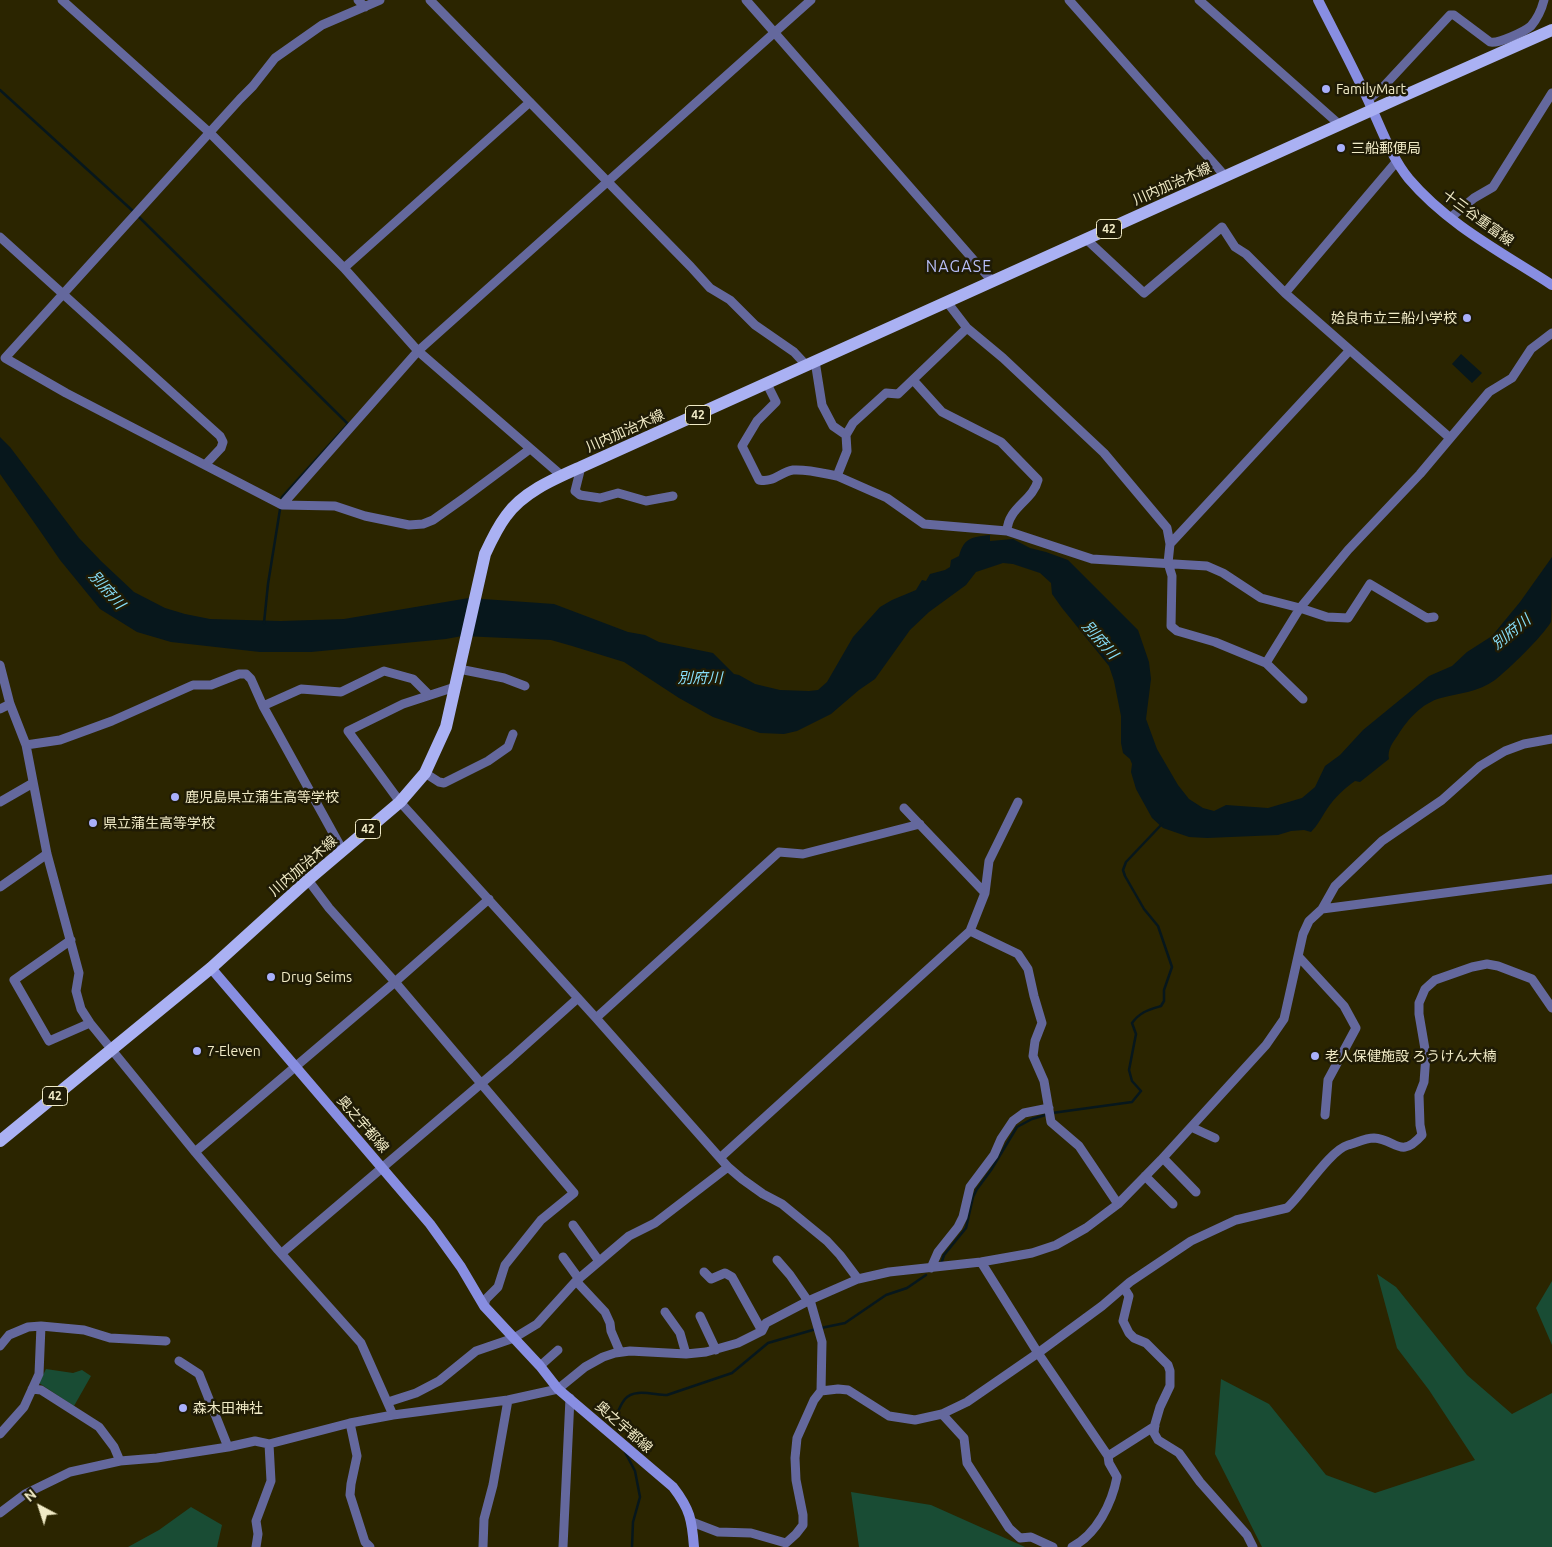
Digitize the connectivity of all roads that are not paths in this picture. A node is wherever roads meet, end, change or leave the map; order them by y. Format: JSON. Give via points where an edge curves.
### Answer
{"nodes":[{"id":1,"x":62,"y":0,"type":"edge"},
{"id":2,"x":358,"y":0,"type":"edge"},
{"id":3,"x":380,"y":0,"type":"edge"},
{"id":4,"x":430,"y":0,"type":"edge"},
{"id":5,"x":746,"y":0,"type":"edge"},
{"id":6,"x":811,"y":0,"type":"edge"},
{"id":7,"x":1069,"y":0,"type":"edge"},
{"id":8,"x":1199,"y":0,"type":"edge"},
{"id":9,"x":1318,"y":0,"type":"edge"},
{"id":10,"x":1544,"y":0,"type":"edge"},
{"id":11,"x":365,"y":7,"type":"junction"},
{"id":12,"x":1552,"y":30,"type":"edge"},
{"id":13,"x":775,"y":32,"type":"junction"},
{"id":14,"x":1552,"y":93,"type":"edge"},
{"id":15,"x":530,"y":102,"type":"junction"},
{"id":16,"x":1370,"y":104,"type":"junction"},
{"id":17,"x":1340,"y":125,"type":"junction"},
{"id":18,"x":210,"y":134,"type":"junction"},
{"id":19,"x":1397,"y":161,"type":"junction"},
{"id":20,"x":1225,"y":176,"type":"junction"},
{"id":21,"x":607,"y":182,"type":"junction"},
{"id":22,"x":1450,"y":218,"type":"junction"},
{"id":23,"x":0,"y":237,"type":"edge"},
{"id":24,"x":1086,"y":239,"type":"junction"},
{"id":25,"x":344,"y":268,"type":"junction"},
{"id":26,"x":992,"y":281,"type":"junction"},
{"id":27,"x":1552,"y":285,"type":"edge"},
{"id":28,"x":1286,"y":293,"type":"junction"},
{"id":29,"x":64,"y":295,"type":"junction"},
{"id":30,"x":946,"y":302,"type":"junction"},
{"id":31,"x":967,"y":328,"type":"junction"},
{"id":32,"x":1552,"y":333,"type":"edge"},
{"id":33,"x":1350,"y":350,"type":"junction"},
{"id":34,"x":418,"y":351,"type":"junction"},
{"id":35,"x":811,"y":363,"type":"junction"},
{"id":36,"x":914,"y":381,"type":"junction"},
{"id":37,"x":767,"y":384,"type":"junction"},
{"id":38,"x":846,"y":435,"type":"junction"},
{"id":39,"x":1450,"y":438,"type":"junction"},
{"id":40,"x":530,"y":449,"type":"junction"},
{"id":41,"x":205,"y":465,"type":"junction"},
{"id":42,"x":581,"y":467,"type":"junction"},
{"id":43,"x":562,"y":476,"type":"junction"},
{"id":44,"x":837,"y":476,"type":"junction"},
{"id":45,"x":673,"y":496,"type":"dead end"},
{"id":46,"x":282,"y":505,"type":"junction"},
{"id":47,"x":1007,"y":531,"type":"junction"},
{"id":48,"x":1170,"y":544,"type":"junction"},
{"id":49,"x":1168,"y":563,"type":"junction"},
{"id":50,"x":1300,"y":608,"type":"junction"},
{"id":51,"x":1434,"y":617,"type":"dead end"},
{"id":52,"x":1266,"y":664,"type":"junction"},
{"id":53,"x":0,"y":665,"type":"edge"},
{"id":54,"x":459,"y":669,"type":"junction"},
{"id":55,"x":525,"y":686,"type":"dead end"},
{"id":56,"x":455,"y":687,"type":"junction"},
{"id":57,"x":429,"y":695,"type":"junction"},
{"id":58,"x":1303,"y":699,"type":"dead end"},
{"id":59,"x":10,"y":704,"type":"junction"},
{"id":60,"x":263,"y":706,"type":"junction"},
{"id":61,"x":0,"y":709,"type":"edge"},
{"id":62,"x":513,"y":734,"type":"dead end"},
{"id":63,"x":1552,"y":740,"type":"edge"},
{"id":64,"x":26,"y":744,"type":"junction"},
{"id":65,"x":425,"y":773,"type":"junction"},
{"id":66,"x":33,"y":783,"type":"junction"},
{"id":67,"x":0,"y":802,"type":"edge"},
{"id":68,"x":400,"y":802,"type":"junction"},
{"id":69,"x":1018,"y":802,"type":"dead end"},
{"id":70,"x":904,"y":808,"type":"dead end"},
{"id":71,"x":920,"y":824,"type":"junction"},
{"id":72,"x":343,"y":851,"type":"junction"},
{"id":73,"x":47,"y":854,"type":"junction"},
{"id":74,"x":1552,"y":879,"type":"edge"},
{"id":75,"x":308,"y":880,"type":"junction"},
{"id":76,"x":0,"y":887,"type":"edge"},
{"id":77,"x":985,"y":893,"type":"junction"},
{"id":78,"x":489,"y":899,"type":"junction"},
{"id":79,"x":1322,"y":909,"type":"junction"},
{"id":80,"x":970,"y":931,"type":"junction"},
{"id":81,"x":71,"y":940,"type":"junction"},
{"id":82,"x":1298,"y":956,"type":"junction"},
{"id":83,"x":211,"y":968,"type":"junction"},
{"id":84,"x":395,"y":982,"type":"junction"},
{"id":85,"x":578,"y":998,"type":"junction"},
{"id":86,"x":1552,"y":1008,"type":"edge"},
{"id":87,"x":596,"y":1018,"type":"junction"},
{"id":88,"x":90,"y":1024,"type":"junction"},
{"id":89,"x":111,"y":1050,"type":"junction"},
{"id":90,"x":296,"y":1066,"type":"junction"},
{"id":91,"x":481,"y":1083,"type":"junction"},
{"id":92,"x":1049,"y":1109,"type":"junction"},
{"id":93,"x":1325,"y":1115,"type":"dead end"},
{"id":94,"x":1191,"y":1127,"type":"junction"},
{"id":95,"x":1215,"y":1138,"type":"dead end"},
{"id":96,"x":0,"y":1142,"type":"edge"},
{"id":97,"x":195,"y":1152,"type":"junction"},
{"id":98,"x":721,"y":1157,"type":"junction"},
{"id":99,"x":1163,"y":1158,"type":"junction"},
{"id":100,"x":728,"y":1167,"type":"junction"},
{"id":101,"x":383,"y":1168,"type":"junction"},
{"id":102,"x":1146,"y":1176,"type":"junction"},
{"id":103,"x":1196,"y":1192,"type":"dead end"},
{"id":104,"x":1118,"y":1204,"type":"junction"},
{"id":105,"x":1173,"y":1204,"type":"dead end"},
{"id":106,"x":573,"y":1225,"type":"dead end"},
{"id":107,"x":282,"y":1253,"type":"junction"},
{"id":108,"x":563,"y":1256,"type":"dead end"},
{"id":109,"x":777,"y":1260,"type":"dead end"},
{"id":110,"x":599,"y":1261,"type":"junction"},
{"id":111,"x":981,"y":1262,"type":"junction"},
{"id":112,"x":931,"y":1268,"type":"junction"},
{"id":113,"x":704,"y":1272,"type":"dead end"},
{"id":114,"x":858,"y":1279,"type":"junction"},
{"id":115,"x":577,"y":1280,"type":"junction"},
{"id":116,"x":1124,"y":1288,"type":"junction"},
{"id":117,"x":809,"y":1301,"type":"junction"},
{"id":118,"x":484,"y":1306,"type":"junction"},
{"id":119,"x":665,"y":1312,"type":"dead end"},
{"id":120,"x":700,"y":1316,"type":"dead end"},
{"id":121,"x":42,"y":1326,"type":"junction"},
{"id":122,"x":762,"y":1331,"type":"junction"},
{"id":123,"x":514,"y":1338,"type":"junction"},
{"id":124,"x":166,"y":1341,"type":"dead end"},
{"id":125,"x":0,"y":1346,"type":"edge"},
{"id":126,"x":558,"y":1350,"type":"dead end"},
{"id":127,"x":716,"y":1350,"type":"junction"},
{"id":128,"x":620,"y":1352,"type":"junction"},
{"id":129,"x":1038,"y":1353,"type":"junction"},
{"id":130,"x":686,"y":1354,"type":"junction"},
{"id":131,"x":179,"y":1361,"type":"dead end"},
{"id":132,"x":540,"y":1366,"type":"junction"},
{"id":133,"x":32,"y":1390,"type":"junction"},
{"id":134,"x":558,"y":1390,"type":"junction"},
{"id":135,"x":821,"y":1391,"type":"junction"},
{"id":136,"x":570,"y":1398,"type":"junction"},
{"id":137,"x":508,"y":1400,"type":"junction"},
{"id":138,"x":388,"y":1402,"type":"junction"},
{"id":139,"x":942,"y":1414,"type":"junction"},
{"id":140,"x":393,"y":1415,"type":"junction"},
{"id":141,"x":350,"y":1423,"type":"junction"},
{"id":142,"x":1155,"y":1426,"type":"junction"},
{"id":143,"x":0,"y":1434,"type":"edge"},
{"id":144,"x":269,"y":1444,"type":"junction"},
{"id":145,"x":228,"y":1447,"type":"junction"},
{"id":146,"x":1108,"y":1456,"type":"junction"},
{"id":147,"x":120,"y":1461,"type":"junction"},
{"id":148,"x":0,"y":1513,"type":"edge"},
{"id":149,"x":692,"y":1522,"type":"junction"},
{"id":150,"x":256,"y":1547,"type":"edge"},
{"id":151,"x":370,"y":1547,"type":"edge"},
{"id":152,"x":483,"y":1547,"type":"edge"},
{"id":153,"x":563,"y":1547,"type":"edge"},
{"id":154,"x":694,"y":1547,"type":"edge"},
{"id":155,"x":1053,"y":1547,"type":"edge"},
{"id":156,"x":1072,"y":1547,"type":"edge"},
{"id":157,"x":1253,"y":1547,"type":"edge"}],
"edges":[{"from":1,"to":18,"type":"street"},
{"from":2,"to":11,"type":"street"},
{"from":3,"to":11,"type":"street"},
{"from":4,"to":15,"type":"street"},
{"from":5,"to":13,"type":"street"},
{"from":6,"to":13,"type":"street"},
{"from":7,"to":20,"type":"street"},
{"from":8,"to":17,"type":"street"},
{"from":9,"to":16,"type":"street","name":"十三谷重富線"},
{"from":10,"to":16,"type":"street","via":[[1531,26],[1494,43],[1454,14],[1450,15]]},
{"from":11,"to":18,"type":"street","via":[[322,25],[276,58]]},
{"from":12,"to":16,"type":"main road","name":"川内加治木線","number":"42"},
{"from":13,"to":21,"type":"street"},
{"from":13,"to":26,"type":"street"},
{"from":14,"to":22,"type":"street","via":[[1493,187]]},
{"from":15,"to":21,"type":"street"},
{"from":15,"to":25,"type":"street"},
{"from":16,"to":17,"type":"main road","name":"川内加治木線","number":"42"},
{"from":16,"to":19,"type":"street","name":"十三谷重富線"},
{"from":17,"to":20,"type":"main road","name":"川内加治木線","number":"42"},
{"from":18,"to":25,"type":"street"},
{"from":18,"to":29,"type":"street"},
{"from":19,"to":22,"type":"street","name":"十三谷重富線","via":[[1408,178]]},
{"from":19,"to":28,"type":"street"},
{"from":20,"to":24,"type":"main road","name":"川内加治木線","number":"42"},
{"from":21,"to":34,"type":"street"},
{"from":21,"to":35,"type":"street","via":[[710,288],[730,300],[755,325]]},
{"from":22,"to":27,"type":"street","name":"十三谷重富線"},
{"from":23,"to":29,"type":"street"},
{"from":24,"to":26,"type":"main road","name":"川内加治木線","number":"42"},
{"from":24,"to":28,"type":"street","via":[[1144,293],[1222,227],[1235,247]]},
{"from":25,"to":34,"type":"street"},
{"from":26,"to":30,"type":"main road","name":"川内加治木線","number":"42"},
{"from":28,"to":33,"type":"street"},
{"from":29,"to":41,"type":"street","via":[[220,436],[221,448]]},
{"from":29,"to":41,"type":"street","via":[[6,358]]},
{"from":30,"to":31,"type":"street"},
{"from":30,"to":35,"type":"main road","name":"川内加治木線","number":"42"},
{"from":31,"to":36,"type":"street"},
{"from":31,"to":48,"type":"street","via":[[1104,453],[1168,528]]},
{"from":32,"to":39,"type":"street","via":[[1531,349],[1512,378],[1489,392]]},
{"from":33,"to":39,"type":"street"},
{"from":33,"to":48,"type":"street"},
{"from":34,"to":40,"type":"street"},
{"from":34,"to":46,"type":"street"},
{"from":35,"to":37,"type":"main road","name":"川内加治木線","number":"42"},
{"from":35,"to":38,"type":"street","via":[[822,405],[834,426]]},
{"from":36,"to":38,"type":"street","via":[[898,394],[886,393],[853,423]]},
{"from":36,"to":47,"type":"street","via":[[942,412],[1001,442],[1038,480],[1036,487],[1007,520]]},
{"from":37,"to":42,"type":"main road","name":"川内加治木線","number":"42"},
{"from":37,"to":44,"type":"street","via":[[776,402],[757,421],[742,446],[759,480],[767,482],[790,470]]},
{"from":38,"to":44,"type":"street","via":[[847,451]]},
{"from":39,"to":50,"type":"street"},
{"from":40,"to":43,"type":"street"},
{"from":40,"to":46,"type":"street","via":[[466,497],[423,524],[409,525],[334,506]]},
{"from":41,"to":46,"type":"street"},
{"from":42,"to":43,"type":"main road","name":"川内加治木線","number":"42"},
{"from":42,"to":45,"type":"street","via":[[575,491],[580,495],[600,498],[618,493],[646,501]]},
{"from":43,"to":54,"type":"main road","name":"川内加治木線","number":"42","via":[[537,489],[507,514],[496,531],[486,554]]},
{"from":44,"to":47,"type":"street","via":[[887,498],[924,524]]},
{"from":47,"to":49,"type":"street","via":[[1092,559]]},
{"from":48,"to":49,"type":"street"},
{"from":49,"to":50,"type":"street","via":[[1207,566],[1261,598]]},
{"from":49,"to":52,"type":"street","via":[[1172,576],[1171,626]]},
{"from":50,"to":51,"type":"street","via":[[1327,617],[1348,618],[1370,584],[1427,618]]},
{"from":50,"to":52,"type":"street"},
{"from":52,"to":58,"type":"street"},
{"from":53,"to":59,"type":"street"},
{"from":54,"to":55,"type":"street","via":[[504,678]]},
{"from":54,"to":56,"type":"main road","name":"川内加治木線","number":"42"},
{"from":56,"to":57,"type":"street"},
{"from":56,"to":65,"type":"main road","name":"川内加治木線","number":"42","via":[[446,727]]},
{"from":57,"to":60,"type":"street","via":[[413,679],[384,670],[341,692],[301,689]]},
{"from":57,"to":68,"type":"street","via":[[348,731]]},
{"from":59,"to":61,"type":"street"},
{"from":59,"to":64,"type":"street"},
{"from":60,"to":64,"type":"street","via":[[251,679],[246,674],[239,674],[212,685],[193,686],[60,740]]},
{"from":60,"to":72,"type":"street"},
{"from":62,"to":65,"type":"street","via":[[508,747],[444,783]]},
{"from":63,"to":79,"type":"street","via":[[1524,744],[1480,766],[1442,800],[1376,845],[1335,886]]},
{"from":64,"to":66,"type":"street"},
{"from":65,"to":68,"type":"main road","name":"川内加治木線","number":"42"},
{"from":66,"to":67,"type":"street"},
{"from":66,"to":73,"type":"street"},
{"from":68,"to":72,"type":"main road","name":"川内加治木線","number":"42"},
{"from":68,"to":78,"type":"street"},
{"from":69,"to":77,"type":"street","via":[[990,861]]},
{"from":70,"to":71,"type":"street"},
{"from":71,"to":77,"type":"street"},
{"from":71,"to":87,"type":"street","via":[[803,854],[779,852]]},
{"from":72,"to":75,"type":"main road","name":"川内加治木線","number":"42"},
{"from":73,"to":76,"type":"street"},
{"from":73,"to":81,"type":"street"},
{"from":74,"to":79,"type":"street"},
{"from":75,"to":83,"type":"main road","name":"川内加治木線","number":"42"},
{"from":75,"to":84,"type":"street"},
{"from":77,"to":80,"type":"street"},
{"from":78,"to":84,"type":"street"},
{"from":78,"to":85,"type":"street"},
{"from":79,"to":82,"type":"street","via":[[1309,921]]},
{"from":80,"to":92,"type":"street","via":[[1018,954],[1028,969],[1042,1023],[1033,1056],[1044,1081]]},
{"from":80,"to":98,"type":"street"},
{"from":81,"to":88,"type":"street","via":[[79,973],[76,991]]},
{"from":81,"to":88,"type":"street","via":[[14,980],[49,1041]]},
{"from":82,"to":93,"type":"street","via":[[1344,1006],[1356,1028],[1328,1080]]},
{"from":82,"to":94,"type":"street","via":[[1284,1019],[1266,1046]]},
{"from":83,"to":89,"type":"main road","name":"川内加治木線","number":"42"},
{"from":83,"to":90,"type":"street","name":"奥之宇都線"},
{"from":84,"to":90,"type":"street"},
{"from":84,"to":91,"type":"street"},
{"from":85,"to":87,"type":"street"},
{"from":85,"to":91,"type":"street"},
{"from":86,"to":116,"type":"street","via":[[1532,979],[1498,966],[1472,967],[1435,980],[1425,989],[1419,1003],[1426,1054],[1424,1082],[1419,1095],[1422,1135],[1415,1143],[1398,1147],[1374,1138],[1347,1145],[1308,1182],[1287,1208],[1220,1226],[1191,1241]]},
{"from":87,"to":98,"type":"street"},
{"from":88,"to":89,"type":"street"},
{"from":89,"to":96,"type":"main road","name":"川内加治木線","number":"42"},
{"from":89,"to":97,"type":"street"},
{"from":90,"to":97,"type":"street"},
{"from":90,"to":101,"type":"street","name":"奥之宇都線"},
{"from":91,"to":101,"type":"street"},
{"from":91,"to":118,"type":"street","via":[[574,1194],[541,1220],[505,1265],[498,1287],[486,1299]]},
{"from":92,"to":104,"type":"street","via":[[1051,1122],[1079,1146]]},
{"from":92,"to":112,"type":"street","via":[[1024,1113],[1013,1121],[994,1155],[970,1187],[963,1217],[938,1252]]},
{"from":94,"to":95,"type":"street"},
{"from":94,"to":99,"type":"street"},
{"from":97,"to":107,"type":"street"},
{"from":98,"to":100,"type":"street"},
{"from":99,"to":102,"type":"street"},
{"from":99,"to":103,"type":"street"},
{"from":100,"to":110,"type":"street","via":[[655,1223],[629,1236]]},
{"from":100,"to":114,"type":"street","via":[[782,1204],[827,1241]]},
{"from":101,"to":107,"type":"street"},
{"from":101,"to":118,"type":"street","name":"奥之宇都線","via":[[440,1236]]},
{"from":102,"to":104,"type":"street"},
{"from":102,"to":105,"type":"street"},
{"from":104,"to":111,"type":"street","via":[[1056,1245]]},
{"from":106,"to":110,"type":"street"},
{"from":107,"to":138,"type":"street","via":[[361,1344]]},
{"from":108,"to":115,"type":"street"},
{"from":109,"to":117,"type":"street"},
{"from":110,"to":115,"type":"street"},
{"from":111,"to":112,"type":"street"},
{"from":111,"to":129,"type":"street"},
{"from":112,"to":114,"type":"street"},
{"from":113,"to":122,"type":"street","via":[[711,1279],[725,1273],[732,1277]]},
{"from":114,"to":117,"type":"street"},
{"from":115,"to":123,"type":"street","via":[[537,1324]]},
{"from":115,"to":128,"type":"street","via":[[605,1312]]},
{"from":116,"to":129,"type":"street"},
{"from":116,"to":142,"type":"street","via":[[1130,1296],[1124,1321],[1129,1333],[1146,1343],[1170,1371],[1170,1386]]},
{"from":117,"to":122,"type":"street","via":[[766,1323]]},
{"from":117,"to":135,"type":"street","via":[[822,1342]]},
{"from":118,"to":123,"type":"street","name":"奥之宇都線"},
{"from":119,"to":130,"type":"street","via":[[680,1333]]},
{"from":120,"to":127,"type":"street"},
{"from":121,"to":124,"type":"street","via":[[84,1330],[110,1338]]},
{"from":121,"to":125,"type":"street","via":[[28,1327],[9,1335]]},
{"from":121,"to":133,"type":"street","via":[[39,1374]]},
{"from":122,"to":127,"type":"street"},
{"from":123,"to":132,"type":"street","name":"奥之宇都線"},
{"from":123,"to":138,"type":"street","via":[[476,1351],[440,1381]]},
{"from":126,"to":132,"type":"street"},
{"from":127,"to":130,"type":"street"},
{"from":128,"to":130,"type":"street"},
{"from":128,"to":134,"type":"street","via":[[585,1367]]},
{"from":129,"to":139,"type":"street","via":[[967,1402]]},
{"from":129,"to":146,"type":"street"},
{"from":131,"to":145,"type":"street","via":[[199,1374]]},
{"from":132,"to":134,"type":"street","name":"奥之宇都線"},
{"from":133,"to":143,"type":"street","via":[[24,1407]]},
{"from":133,"to":147,"type":"street","via":[[41,1390],[99,1427]]},
{"from":134,"to":136,"type":"street","name":"奥之宇都線"},
{"from":134,"to":137,"type":"street"},
{"from":135,"to":139,"type":"street","via":[[848,1390],[889,1416],[915,1420]]},
{"from":135,"to":149,"type":"street","via":[[797,1438],[796,1480],[803,1525],[796,1534],[786,1544],[751,1533],[718,1532]]},
{"from":136,"to":149,"type":"street","name":"奥之宇都線","via":[[673,1487]]},
{"from":136,"to":153,"type":"street"},
{"from":137,"to":140,"type":"street"},
{"from":137,"to":152,"type":"street","via":[[484,1519]]},
{"from":138,"to":140,"type":"street"},
{"from":139,"to":155,"type":"street","via":[[964,1438],[967,1463],[1013,1533]]},
{"from":140,"to":141,"type":"street"},
{"from":141,"to":144,"type":"street"},
{"from":141,"to":151,"type":"street","via":[[357,1456],[350,1495],[365,1542]]},
{"from":142,"to":146,"type":"street"},
{"from":142,"to":157,"type":"street","via":[[1158,1440],[1179,1454],[1247,1535]]},
{"from":144,"to":145,"type":"street","via":[[254,1441]]},
{"from":144,"to":150,"type":"street","via":[[271,1481],[256,1521]]},
{"from":145,"to":147,"type":"street"},
{"from":146,"to":156,"type":"street","via":[[1117,1477],[1114,1495],[1094,1529]]},
{"from":147,"to":148,"type":"street","via":[[70,1472],[25,1494]]},
{"from":149,"to":154,"type":"street","name":"奥之宇都線"}]}
